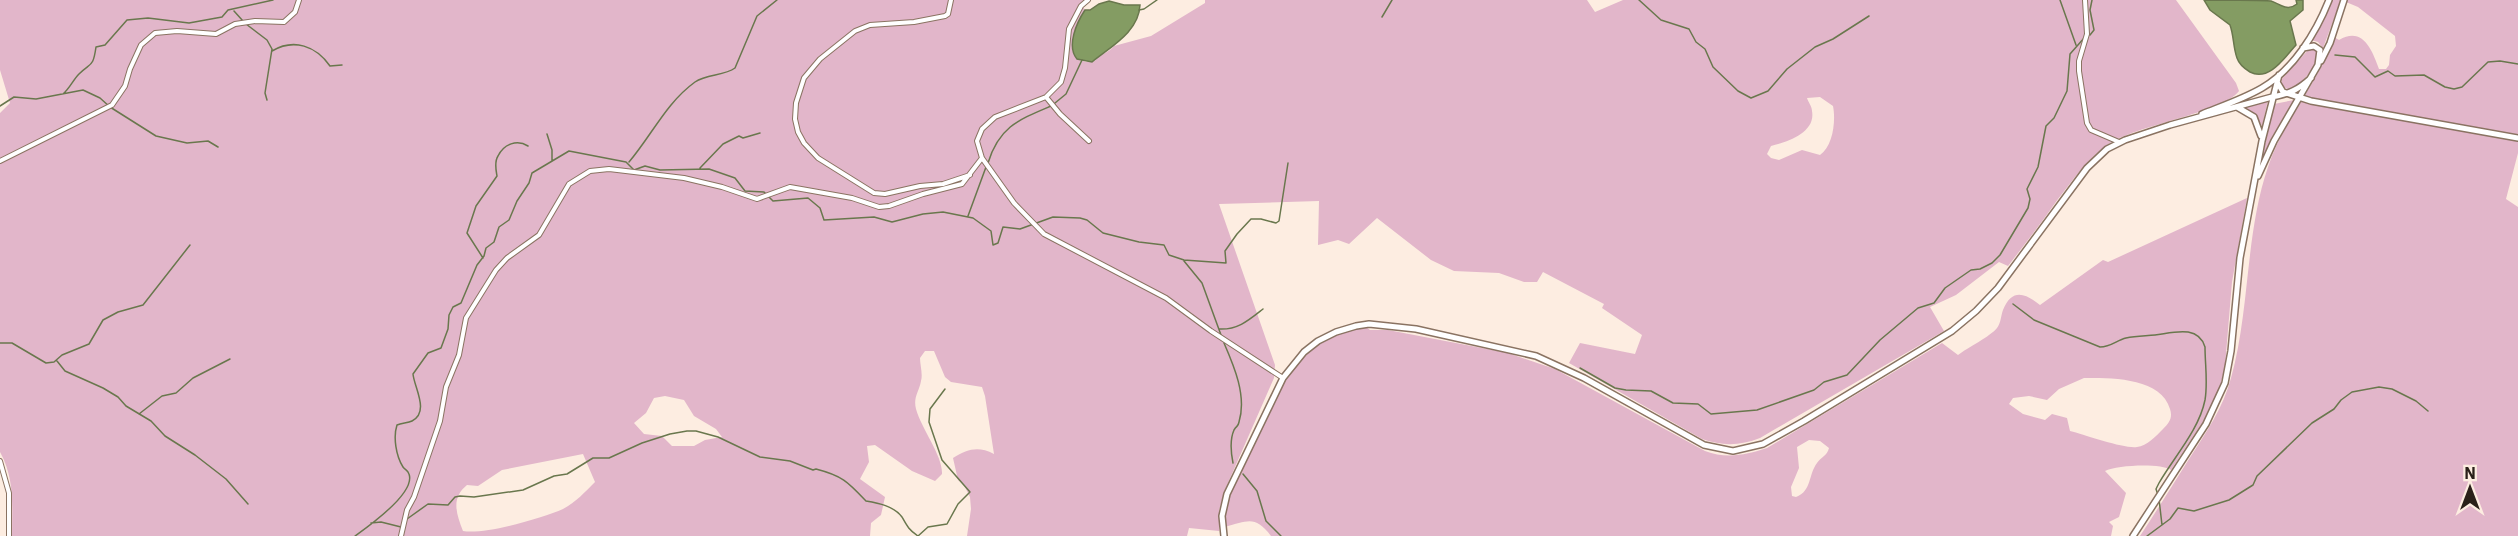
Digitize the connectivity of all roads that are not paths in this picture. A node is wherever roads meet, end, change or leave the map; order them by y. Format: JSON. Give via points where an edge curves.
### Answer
{"nodes":[{"id":1,"x":299,"y":0,"type":"edge"},
{"id":2,"x":951,"y":0,"type":"edge"},
{"id":3,"x":1088,"y":0,"type":"edge"},
{"id":4,"x":2085,"y":0,"type":"edge"},
{"id":5,"x":2329,"y":0,"type":"edge"},
{"id":6,"x":2344,"y":0,"type":"edge"},
{"id":7,"x":2303,"y":48,"type":"junction"},
{"id":8,"x":2318,"y":65,"type":"junction"},
{"id":9,"x":2278,"y":78,"type":"junction"},
{"id":10,"x":2311,"y":78,"type":"junction"},
{"id":11,"x":2288,"y":95,"type":"junction"},
{"id":12,"x":1046,"y":97,"type":"junction"},
{"id":13,"x":2272,"y":97,"type":"junction"},
{"id":14,"x":2300,"y":97,"type":"junction"},
{"id":15,"x":2237,"y":107,"type":"junction"},
{"id":16,"x":2195,"y":118,"type":"junction"},
{"id":17,"x":2518,"y":138,"type":"edge"},
{"id":18,"x":1089,"y":141,"type":"dead end"},
{"id":19,"x":2262,"y":141,"type":"junction"},
{"id":20,"x":2119,"y":142,"type":"junction"},
{"id":21,"x":982,"y":158,"type":"junction"},
{"id":22,"x":0,"y":160,"type":"edge"},
{"id":23,"x":971,"y":175,"type":"junction"},
{"id":24,"x":2253,"y":188,"type":"junction"},
{"id":25,"x":1283,"y":378,"type":"junction"},
{"id":26,"x":0,"y":461,"type":"edge"},
{"id":27,"x":9,"y":536,"type":"edge"},
{"id":28,"x":401,"y":536,"type":"edge"},
{"id":29,"x":1224,"y":536,"type":"edge"},
{"id":30,"x":2133,"y":536,"type":"edge"}],
"edges":[{"from":1,"to":22,"type":"street","via":[[293,15],[284,22],[235,24],[216,34],[154,33],[141,45],[125,86],[112,105]]},
{"from":2,"to":23,"type":"street","via":[[945,16],[870,25],[845,38],[804,78],[795,119],[804,143],[818,158],[874,193],[943,184]]},
{"from":3,"to":12,"type":"street","via":[[1069,29],[1061,82]]},
{"from":4,"to":20,"type":"street","via":[[2087,34],[2079,71],[2088,123],[2095,132]]},
{"from":5,"to":7,"type":"main road"},
{"from":6,"to":8,"type":"main road","via":[[2327,51]]},
{"from":7,"to":8,"type":"main road","via":[[2314,46],[2320,50]]},
{"from":7,"to":9,"type":"main road"},
{"from":8,"to":10,"type":"main road"},
{"from":9,"to":11,"type":"main road","via":[[2281,91]]},
{"from":9,"to":13,"type":"main road"},
{"from":9,"to":16,"type":"main road"},
{"from":10,"to":11,"type":"main road"},
{"from":10,"to":14,"type":"main road"},
{"from":11,"to":13,"type":"main road"},
{"from":11,"to":14,"type":"main road"},
{"from":12,"to":18,"type":"street"},
{"from":12,"to":21,"type":"street","via":[[994,117],[977,141]]},
{"from":13,"to":15,"type":"main road"},
{"from":13,"to":19,"type":"main road"},
{"from":14,"to":17,"type":"main road"},
{"from":14,"to":24,"type":"main road"},
{"from":15,"to":16,"type":"main road"},
{"from":15,"to":19,"type":"main road","via":[[2254,117]]},
{"from":16,"to":20,"type":"main road"},
{"from":19,"to":24,"type":"main road"},
{"from":20,"to":25,"type":"main road","via":[[2087,168],[2011,271],[1964,322],[1804,421],[1749,448],[1724,450],[1704,445],[1584,378],[1536,356],[1416,329],[1369,324],[1336,332],[1304,352]]},
{"from":21,"to":23,"type":"street"},
{"from":21,"to":25,"type":"street","via":[[1014,203],[1044,234],[1166,298]]},
{"from":23,"to":28,"type":"street","via":[[962,184],[879,207],[796,188],[757,199],[684,178],[609,169],[579,176],[568,184],[539,235],[496,270],[466,318],[440,421]]},
{"from":24,"to":30,"type":"main road","via":[[2225,383],[2206,424]]},
{"from":25,"to":29,"type":"main road","via":[[1227,494],[1222,516]]},
{"from":26,"to":27,"type":"street","via":[[9,493]]}]}
